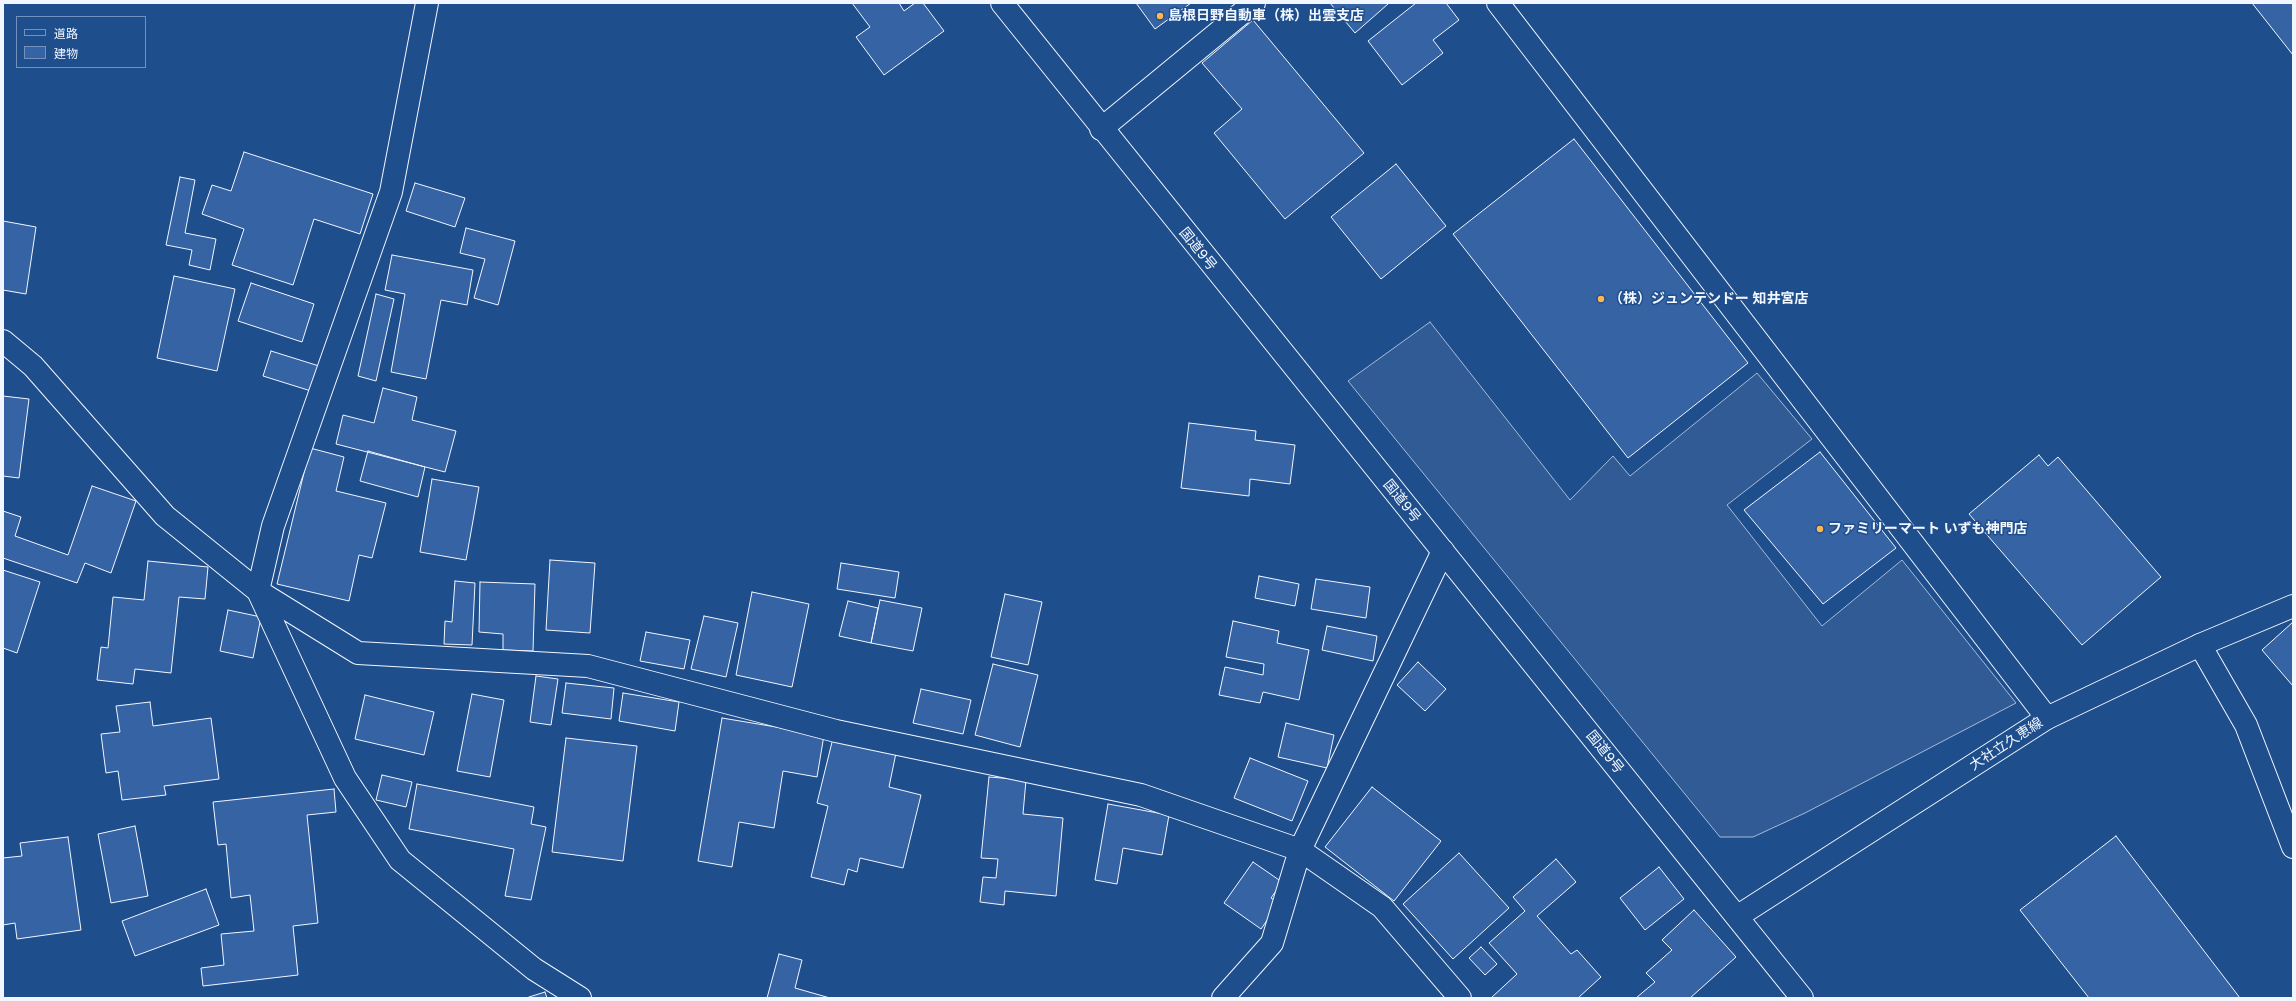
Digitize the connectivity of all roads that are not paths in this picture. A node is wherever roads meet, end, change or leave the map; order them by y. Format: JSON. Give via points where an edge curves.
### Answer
{"nodes":[{"id":1,"x":426,"y":3,"type":"edge"},
{"id":2,"x":1002,"y":3,"type":"edge"},
{"id":3,"x":1254,"y":3,"type":"edge"},
{"id":4,"x":1498,"y":3,"type":"edge"},
{"id":5,"x":1101,"y":129,"type":"junction"},
{"id":6,"x":3,"y":341,"type":"edge"},
{"id":7,"x":1443,"y":551,"type":"junction"},
{"id":8,"x":258,"y":591,"type":"junction"},
{"id":9,"x":2293,"y":606,"type":"edge"},
{"id":10,"x":2200,"y":645,"type":"junction"},
{"id":11,"x":2047,"y":718,"type":"junction"},
{"id":12,"x":2293,"y":847,"type":"edge"},
{"id":13,"x":1300,"y":850,"type":"junction"},
{"id":14,"x":1738,"y":916,"type":"junction"},
{"id":15,"x":580,"y":998,"type":"edge"},
{"id":16,"x":1223,"y":998,"type":"edge"},
{"id":17,"x":1460,"y":998,"type":"edge"},
{"id":18,"x":1802,"y":998,"type":"edge"}],
"edges":[{"from":1,"to":8,"type":"main road","via":[[391,192],[273,526]]},
{"from":2,"to":5,"type":"main road","name":"国道9号"},
{"from":3,"to":5,"type":"main road"},
{"from":4,"to":11,"type":"main road"},
{"from":5,"to":7,"type":"main road","name":"国道9号"},
{"from":6,"to":8,"type":"main road","via":[[33,366],[165,516]]},
{"from":7,"to":13,"type":"main road"},
{"from":7,"to":14,"type":"main road","name":"国道9号"},
{"from":8,"to":13,"type":"main road","via":[[358,653],[588,666],[836,731],[1141,795]]},
{"from":8,"to":15,"type":"main road","via":[[345,778],[400,860],[534,969]]},
{"from":9,"to":10,"type":"main road","name":"大社立久恵線"},
{"from":10,"to":11,"type":"main road","name":"大社立久恵線"},
{"from":10,"to":12,"type":"main road","via":[[2246,725]]},
{"from":11,"to":14,"type":"main road","name":"大社立久恵線"},
{"from":13,"to":16,"type":"main road","via":[[1272,943]]},
{"from":13,"to":17,"type":"main road","via":[[1382,907]]},
{"from":14,"to":18,"type":"main road","name":"国道9号"}]}
